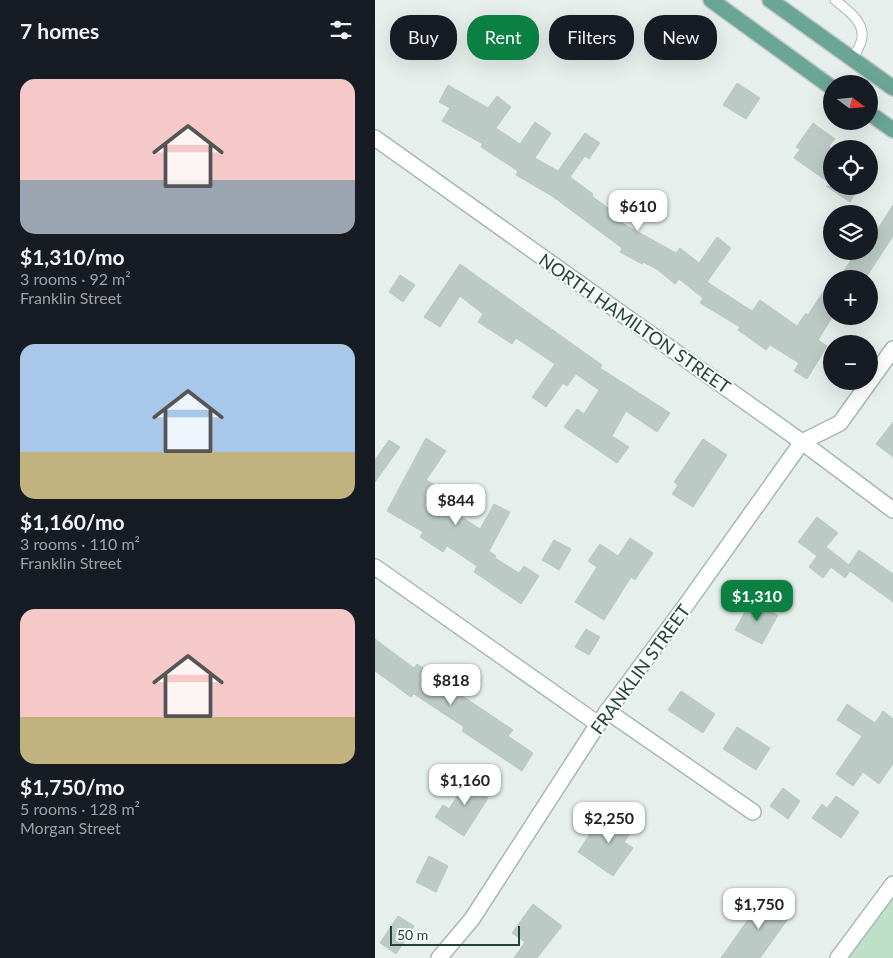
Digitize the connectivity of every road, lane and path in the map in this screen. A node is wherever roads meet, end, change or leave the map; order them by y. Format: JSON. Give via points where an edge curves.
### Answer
{"nodes":[{"id":1,"x":711,"y":0,"type":"edge"},
{"id":2,"x":770,"y":0,"type":"edge"},
{"id":3,"x":835,"y":0,"type":"edge"},
{"id":4,"x":853,"y":59,"type":"junction"},
{"id":5,"x":823,"y":81,"type":"edge"},
{"id":6,"x":893,"y":88,"type":"edge"},
{"id":7,"x":878,"y":119,"type":"edge"},
{"id":8,"x":893,"y":130,"type":"edge"},
{"id":9,"x":375,"y":138,"type":"edge"},
{"id":10,"x":893,"y":348,"type":"edge"},
{"id":11,"x":802,"y":442,"type":"junction"},
{"id":12,"x":893,"y":510,"type":"edge"},
{"id":13,"x":375,"y":567,"type":"edge"},
{"id":14,"x":607,"y":711,"type":"junction"},
{"id":15,"x":598,"y":724,"type":"junction"},
{"id":16,"x":753,"y":812,"type":"dead end"},
{"id":17,"x":893,"y":884,"type":"edge"},
{"id":18,"x":439,"y":958,"type":"edge"},
{"id":19,"x":838,"y":958,"type":"edge"}],
"edges":[{"from":1,"to":5,"type":"main road"},
{"from":2,"to":4,"type":"main road"},
{"from":3,"to":4,"type":"lane","via":[[853,15],[861,27],[862,38]]},
{"from":4,"to":6,"type":"main road"},
{"from":7,"to":8,"type":"main road"},
{"from":9,"to":11,"type":"street","name":"NORTH HAMILTON STREET"},
{"from":10,"to":11,"type":"street","name":"FRANKLIN STREET","via":[[839,423]]},
{"from":11,"to":12,"type":"street","name":"NORTH HAMILTON STREET"},
{"from":11,"to":14,"type":"street","name":"FRANKLIN STREET"},
{"from":13,"to":15,"type":"street"},
{"from":14,"to":15,"type":"street","name":"FRANKLIN STREET"},
{"from":14,"to":16,"type":"street"},
{"from":15,"to":18,"type":"street","name":"FRANKLIN STREET","via":[[472,918]]},
{"from":17,"to":19,"type":"street"}]}
